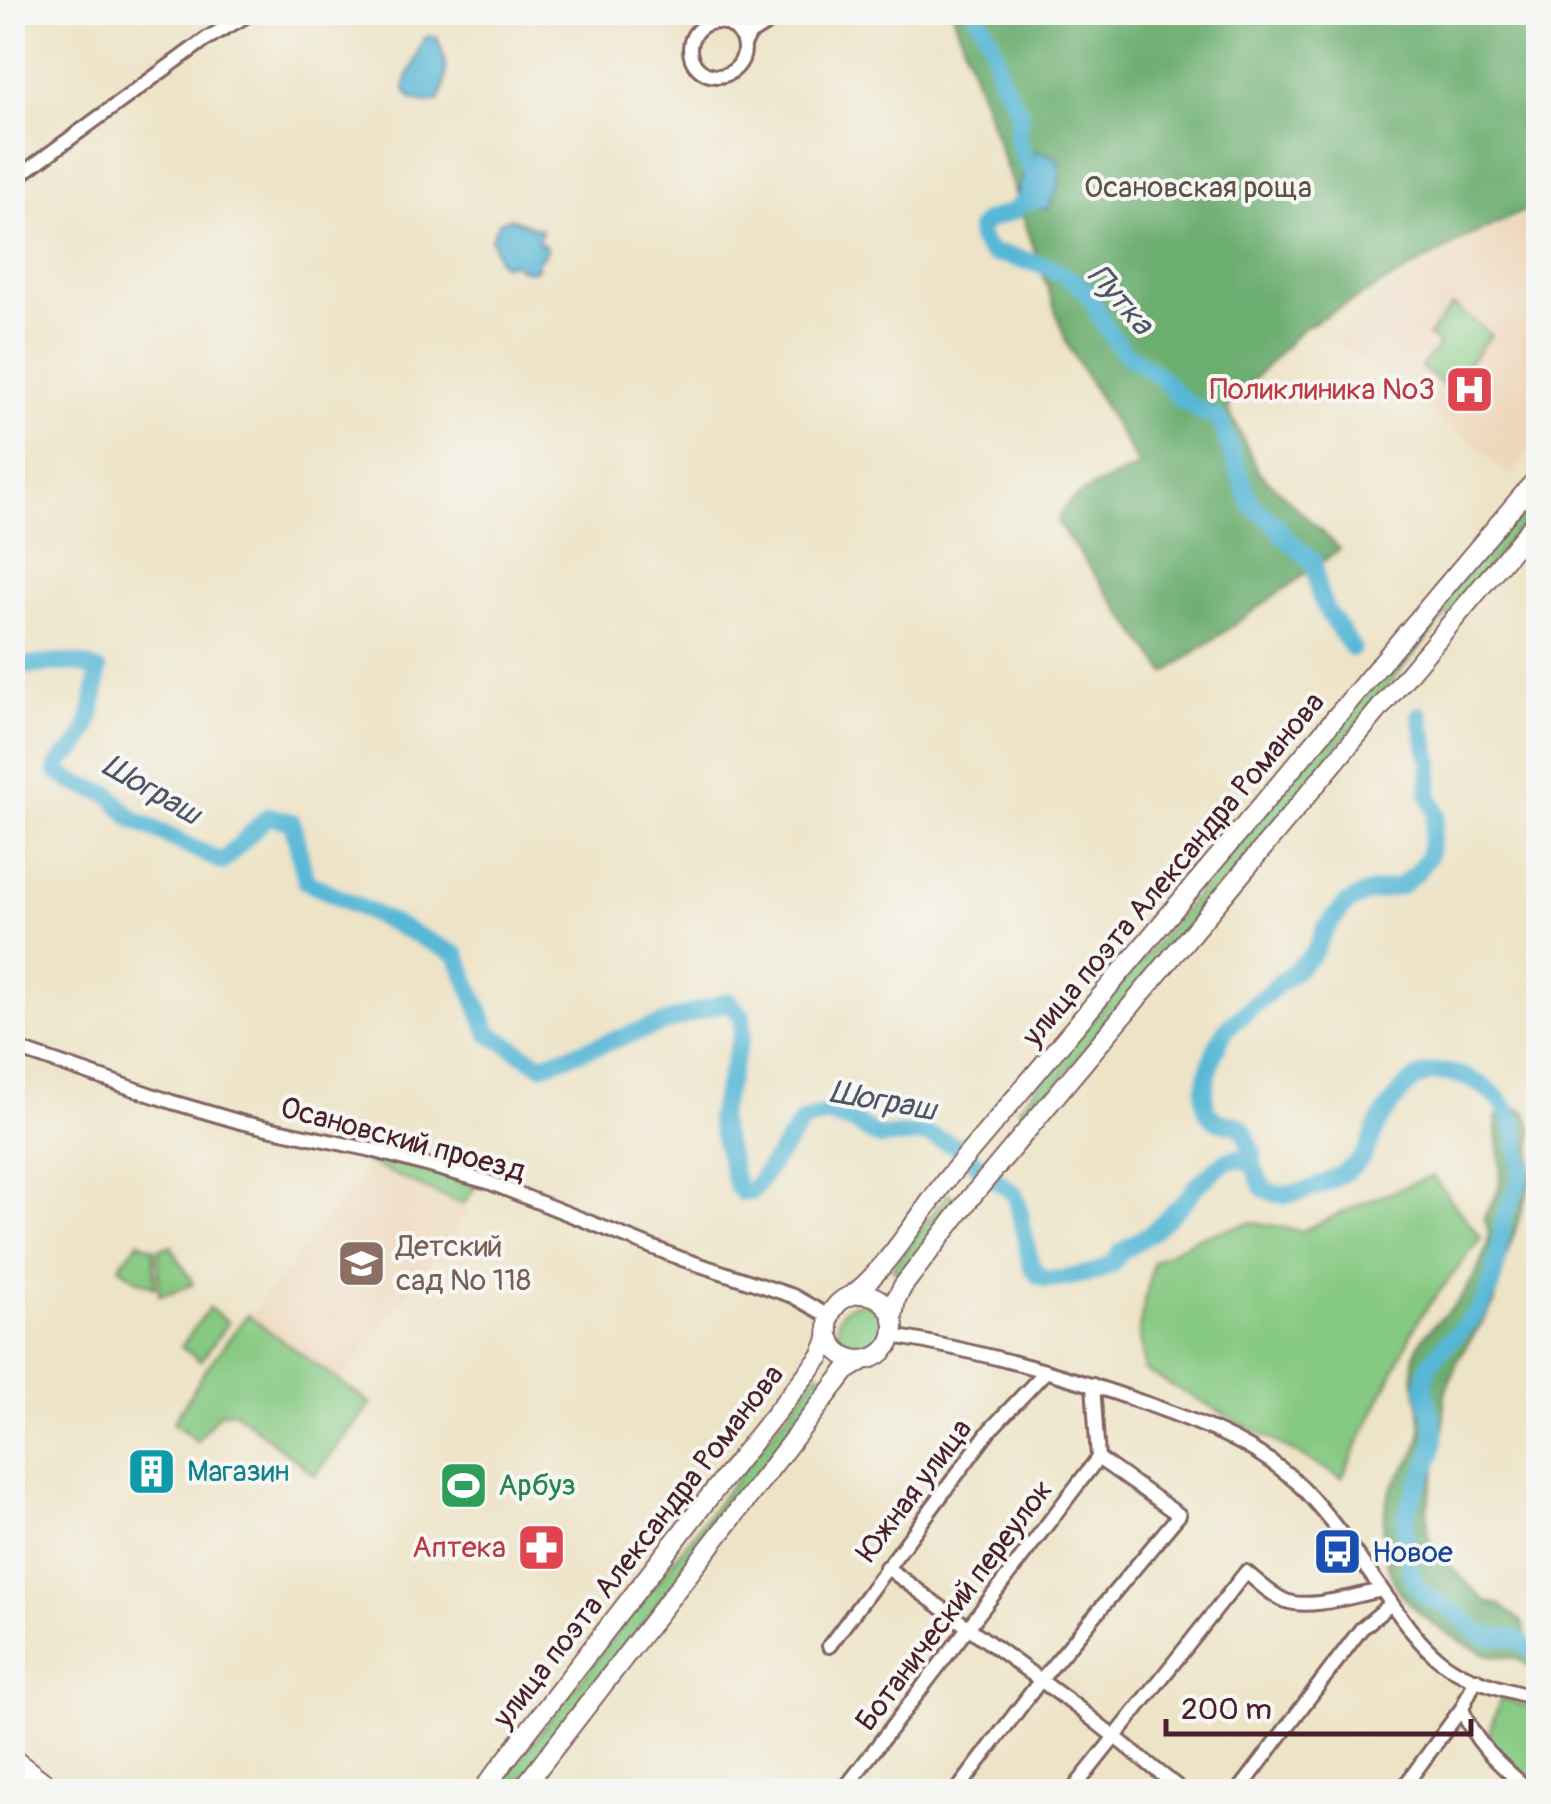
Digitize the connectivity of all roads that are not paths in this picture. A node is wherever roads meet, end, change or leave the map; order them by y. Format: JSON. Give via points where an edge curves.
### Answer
{"nodes":[{"id":1,"x":253,"y":12,"type":"edge"},
{"id":2,"x":768,"y":12,"type":"edge"},
{"id":3,"x":786,"y":12,"type":"edge"},
{"id":4,"x":732,"y":26,"type":"junction"},
{"id":5,"x":744,"y":44,"type":"junction"},
{"id":6,"x":12,"y":181,"type":"edge"},
{"id":7,"x":1538,"y":478,"type":"edge"},
{"id":8,"x":1538,"y":518,"type":"edge"},
{"id":9,"x":12,"y":1047,"type":"edge"},
{"id":10,"x":850,"y":1296,"type":"junction"},
{"id":11,"x":829,"y":1323,"type":"junction"},
{"id":12,"x":893,"y":1327,"type":"junction"},
{"id":13,"x":864,"y":1360,"type":"junction"},
{"id":14,"x":1046,"y":1371,"type":"junction"},
{"id":15,"x":1094,"y":1385,"type":"junction"},
{"id":16,"x":1098,"y":1458,"type":"junction"},
{"id":17,"x":886,"y":1567,"type":"junction"},
{"id":18,"x":1382,"y":1590,"type":"junction"},
{"id":19,"x":1391,"y":1604,"type":"junction"},
{"id":20,"x":968,"y":1628,"type":"junction"},
{"id":21,"x":829,"y":1646,"type":"dead end"},
{"id":22,"x":1476,"y":1679,"type":"junction"},
{"id":23,"x":1040,"y":1681,"type":"junction"},
{"id":24,"x":1538,"y":1699,"type":"edge"},
{"id":25,"x":1462,"y":1708,"type":"junction"},
{"id":26,"x":1114,"y":1735,"type":"junction"},
{"id":27,"x":12,"y":1758,"type":"edge"},
{"id":28,"x":849,"y":1782,"type":"dead end"},
{"id":29,"x":57,"y":1792,"type":"edge"},
{"id":30,"x":481,"y":1792,"type":"edge"},
{"id":31,"x":520,"y":1792,"type":"edge"},
{"id":32,"x":956,"y":1792,"type":"edge"},
{"id":33,"x":1070,"y":1792,"type":"edge"},
{"id":34,"x":1184,"y":1792,"type":"edge"},
{"id":35,"x":1238,"y":1792,"type":"edge"},
{"id":36,"x":1400,"y":1792,"type":"edge"},
{"id":37,"x":1526,"y":1792,"type":"edge"}],
"edges":[{"from":1,"to":6,"type":"street"},
{"from":2,"to":4,"type":"street"},
{"from":3,"to":5,"type":"street"},
{"from":4,"to":5,"type":"street"},
{"from":4,"to":5,"type":"street","via":[[713,22],[698,29],[690,44],[692,61],[705,73],[725,75],[741,62]]},
{"from":7,"to":10,"type":"main road","name":"улица поэта Александра Романова"},
{"from":8,"to":12,"type":"main road","name":"улица поэта Александра Романова","via":[[972,1196],[902,1286]]},
{"from":9,"to":11,"type":"street","name":"Осановский проезд","via":[[226,1118],[488,1182],[793,1296]]},
{"from":10,"to":11,"type":"main road"},
{"from":10,"to":12,"type":"main road","via":[[884,1302]]},
{"from":11,"to":13,"type":"main road","via":[[842,1354]]},
{"from":11,"to":30,"type":"main road","name":"улица поэта Александра Романова","via":[[821,1356]]},
{"from":12,"to":13,"type":"main road","via":[[883,1352]]},
{"from":12,"to":14,"type":"street"},
{"from":13,"to":31,"type":"main road","name":"улица поэта Александра Романова","via":[[846,1371]]},
{"from":14,"to":15,"type":"street"},
{"from":14,"to":17,"type":"street","name":"Южная улица","via":[[990,1430]]},
{"from":15,"to":16,"type":"street"},
{"from":15,"to":18,"type":"street","via":[[1186,1418],[1276,1466],[1323,1512]]},
{"from":16,"to":20,"type":"street","name":"Ботанический переулок"},
{"from":16,"to":23,"type":"street","via":[[1178,1515]]},
{"from":17,"to":20,"type":"street"},
{"from":17,"to":21,"type":"street","name":"Южная улица"},
{"from":18,"to":19,"type":"street"},
{"from":18,"to":26,"type":"street","via":[[1296,1604],[1246,1572]]},
{"from":19,"to":22,"type":"street","via":[[1439,1660]]},
{"from":19,"to":35,"type":"street","via":[[1361,1629]]},
{"from":20,"to":23,"type":"street"},
{"from":20,"to":28,"type":"street","name":"Ботанический переулок"},
{"from":22,"to":24,"type":"street"},
{"from":22,"to":25,"type":"street"},
{"from":23,"to":26,"type":"street"},
{"from":23,"to":32,"type":"street"},
{"from":25,"to":36,"type":"street"},
{"from":25,"to":37,"type":"street","via":[[1485,1749]]},
{"from":26,"to":33,"type":"street"},
{"from":26,"to":34,"type":"street"},
{"from":27,"to":29,"type":"main road"}]}
